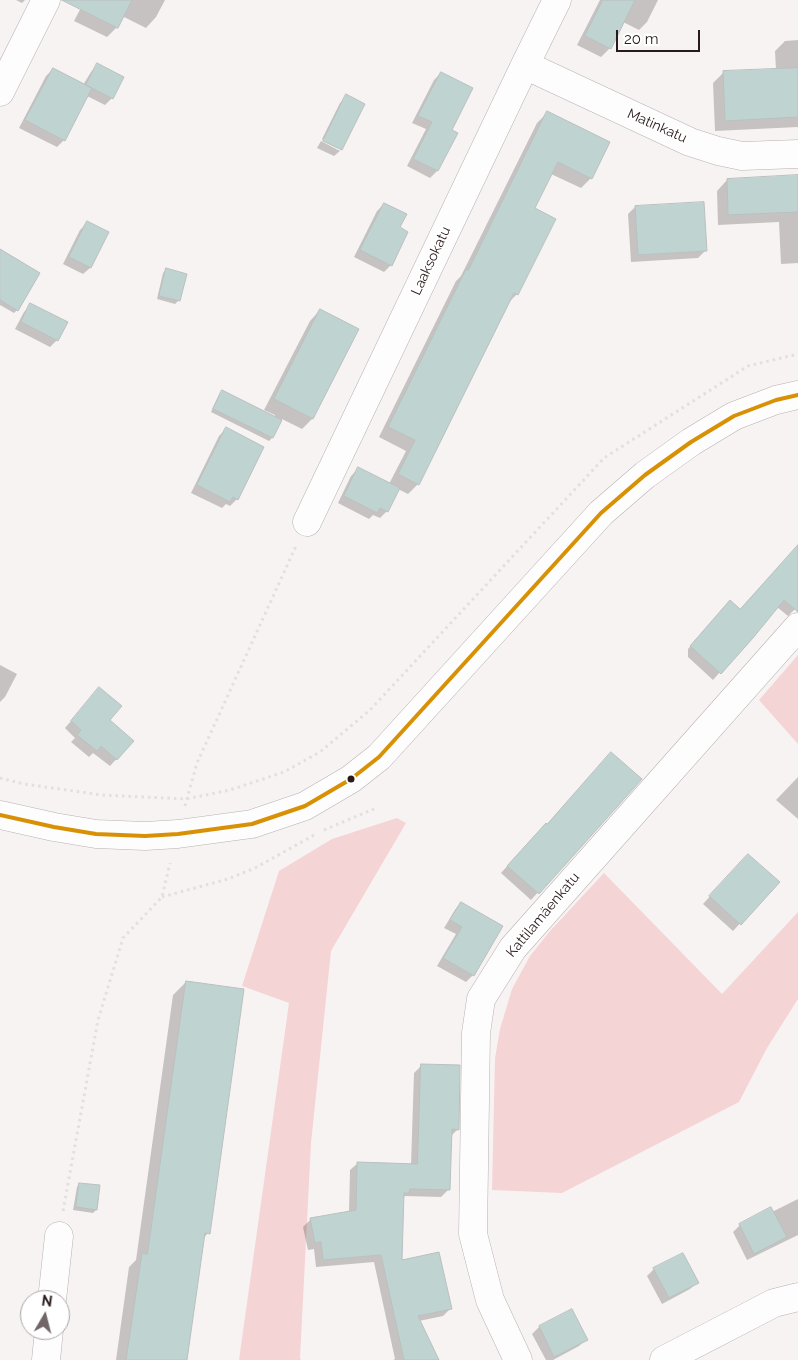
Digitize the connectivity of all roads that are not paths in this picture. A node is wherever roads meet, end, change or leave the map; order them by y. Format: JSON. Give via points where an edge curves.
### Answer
{"nodes":[{"id":1,"x":46,"y":0,"type":"edge"},
{"id":2,"x":557,"y":0,"type":"edge"},
{"id":3,"x":525,"y":65,"type":"junction"},
{"id":4,"x":0,"y":92,"type":"edge"},
{"id":5,"x":798,"y":154,"type":"edge"},
{"id":6,"x":798,"y":395,"type":"edge"},
{"id":7,"x":307,"y":522,"type":"road end"},
{"id":8,"x":798,"y":627,"type":"edge"},
{"id":9,"x":0,"y":814,"type":"edge"},
{"id":10,"x":59,"y":1236,"type":"road end"},
{"id":11,"x":53,"y":1290,"type":"edge"},
{"id":12,"x":798,"y":1297,"type":"edge"},
{"id":13,"x":48,"y":1340,"type":"edge"},
{"id":14,"x":46,"y":1360,"type":"edge"},
{"id":15,"x":518,"y":1360,"type":"edge"},
{"id":16,"x":664,"y":1360,"type":"edge"}],
"edges":[{"from":1,"to":4,"type":"street"},
{"from":2,"to":3,"type":"street","name":"Laaksokatu"},
{"from":3,"to":5,"type":"street","name":"Matinkatu","via":[[682,138],[718,151],[742,156]]},
{"from":3,"to":7,"type":"street","name":"Laaksokatu"},
{"from":6,"to":9,"type":"street","via":[[734,416],[645,475],[601,513],[379,757],[351,779],[305,806],[252,824],[145,836],[96,834]]},
{"from":8,"to":15,"type":"street","name":"Kattilamäenkatu","via":[[513,948],[481,999],[476,1033],[473,1234],[490,1300]]},
{"from":10,"to":11,"type":"street"},
{"from":12,"to":16,"type":"street","via":[[774,1303]]},
{"from":13,"to":14,"type":"street"}]}
